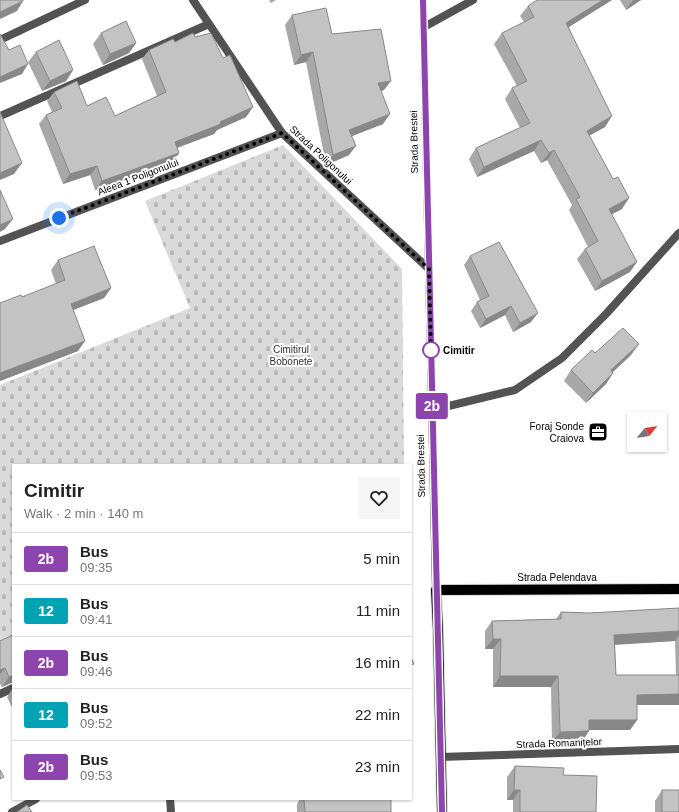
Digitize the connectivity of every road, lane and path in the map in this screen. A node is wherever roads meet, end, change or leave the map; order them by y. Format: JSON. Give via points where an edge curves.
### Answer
{"nodes":[{"id":1,"x":85,"y":0,"type":"edge"},
{"id":2,"x":193,"y":0,"type":"edge"},
{"id":3,"x":423,"y":0,"type":"edge"},
{"id":4,"x":473,"y":0,"type":"edge"},
{"id":5,"x":209,"y":24,"type":"junction"},
{"id":6,"x":424,"y":27,"type":"junction"},
{"id":7,"x":0,"y":40,"type":"edge"},
{"id":8,"x":0,"y":116,"type":"edge"},
{"id":9,"x":282,"y":133,"type":"junction"},
{"id":10,"x":679,"y":233,"type":"edge"},
{"id":11,"x":0,"y":241,"type":"edge"},
{"id":12,"x":429,"y":269,"type":"junction"},
{"id":13,"x":432,"y":410,"type":"junction"},
{"id":14,"x":679,"y":589,"type":"edge"},
{"id":15,"x":436,"y":590,"type":"junction"},
{"id":16,"x":12,"y":688,"type":"edge"},
{"id":17,"x":0,"y":694,"type":"edge"},
{"id":18,"x":679,"y":749,"type":"edge"},
{"id":19,"x":440,"y":757,"type":"junction"},
{"id":20,"x":34,"y":800,"type":"edge"},
{"id":21,"x":170,"y":800,"type":"edge"},
{"id":22,"x":12,"y":812,"type":"edge"},
{"id":23,"x":171,"y":812,"type":"edge"},
{"id":24,"x":442,"y":812,"type":"edge"}],
"edges":[{"from":1,"to":7,"type":"street"},
{"from":2,"to":5,"type":"street","name":"Strada Poligonului"},
{"from":3,"to":6,"type":"main road","name":"Strada Brestei"},
{"from":4,"to":6,"type":"street"},
{"from":5,"to":8,"type":"street"},
{"from":5,"to":9,"type":"street","name":"Strada Poligonului"},
{"from":6,"to":12,"type":"main road","name":"Strada Brestei"},
{"from":9,"to":11,"type":"street","name":"Aleea 1 Poligonului"},
{"from":9,"to":12,"type":"street","name":"Strada Poligonului"},
{"from":10,"to":13,"type":"street","via":[[606,314],[562,358],[515,390]]},
{"from":12,"to":13,"type":"main road","name":"Strada Brestei"},
{"from":13,"to":15,"type":"main road","name":"Strada Brestei"},
{"from":14,"to":15,"type":"main road","name":"Strada Pelendava"},
{"from":15,"to":19,"type":"main road","name":"Strada Brestei"},
{"from":16,"to":17,"type":"street"},
{"from":18,"to":19,"type":"street","name":"Strada Romanițelor"},
{"from":19,"to":24,"type":"main road","name":"Strada Brestei"},
{"from":20,"to":22,"type":"street"},
{"from":21,"to":23,"type":"street"}]}
